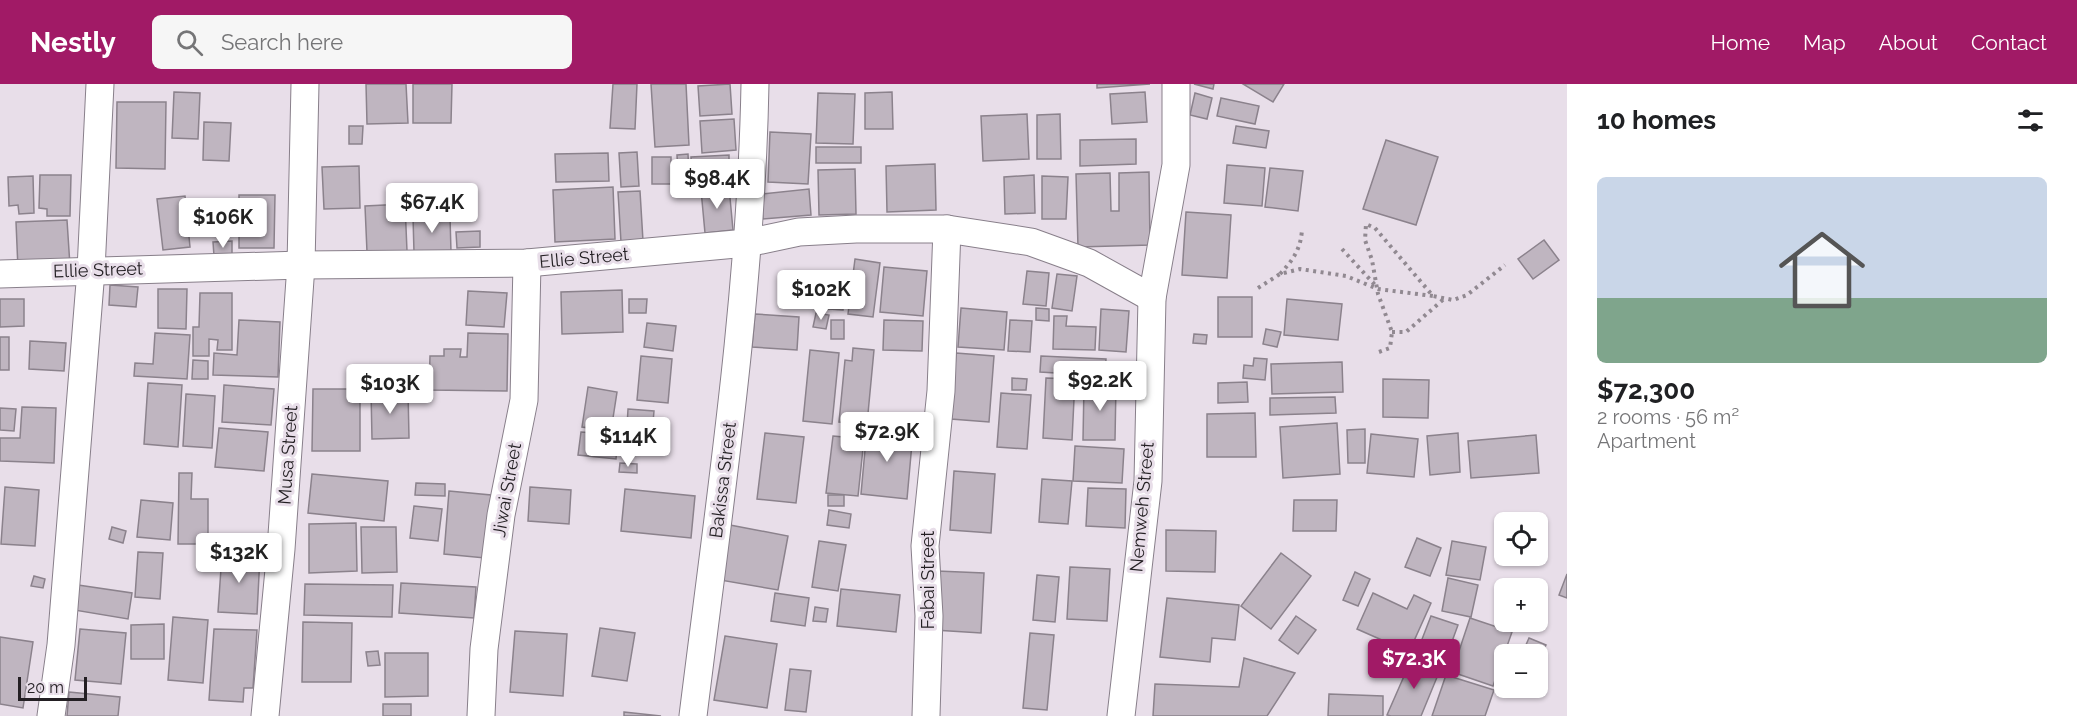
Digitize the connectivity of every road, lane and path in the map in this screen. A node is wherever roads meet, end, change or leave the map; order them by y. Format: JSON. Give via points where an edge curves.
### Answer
{"nodes":[{"id":1,"x":100,"y":84,"type":"edge"},
{"id":2,"x":305,"y":84,"type":"edge"},
{"id":3,"x":755,"y":84,"type":"edge"},
{"id":4,"x":1176,"y":84,"type":"edge"},
{"id":5,"x":947,"y":229,"type":"junction"},
{"id":6,"x":1302,"y":230,"type":"dead end"},
{"id":7,"x":747,"y":243,"type":"junction"},
{"id":8,"x":1342,"y":249,"type":"dead end"},
{"id":9,"x":527,"y":263,"type":"junction"},
{"id":10,"x":301,"y":265,"type":"junction"},
{"id":11,"x":1505,"y":265,"type":"dead end"},
{"id":12,"x":91,"y":270,"type":"junction"},
{"id":13,"x":0,"y":274,"type":"edge"},
{"id":14,"x":1280,"y":274,"type":"junction"},
{"id":15,"x":1258,"y":288,"type":"dead end"},
{"id":16,"x":1377,"y":289,"type":"junction"},
{"id":17,"x":1433,"y":296,"type":"junction"},
{"id":18,"x":1152,"y":298,"type":"junction"},
{"id":19,"x":1445,"y":298,"type":"junction"},
{"id":20,"x":1392,"y":332,"type":"junction"},
{"id":21,"x":1379,"y":352,"type":"dead end"},
{"id":22,"x":51,"y":716,"type":"edge"},
{"id":23,"x":265,"y":716,"type":"edge"},
{"id":24,"x":481,"y":716,"type":"edge"},
{"id":25,"x":693,"y":716,"type":"edge"},
{"id":26,"x":926,"y":716,"type":"edge"},
{"id":27,"x":1121,"y":716,"type":"edge"}],
"edges":[{"from":1,"to":12,"type":"street"},
{"from":2,"to":10,"type":"street","name":"Musa Street"},
{"from":3,"to":7,"type":"street","name":"Bakissa Street"},
{"from":4,"to":18,"type":"street","name":"Nemweh Street","via":[[1176,165]]},
{"from":5,"to":7,"type":"street","name":"Ellie Street","via":[[799,232]]},
{"from":5,"to":18,"type":"street","name":"Ellie Street","via":[[1031,242],[1089,263]]},
{"from":5,"to":26,"type":"street","name":"Fabai Street","via":[[941,390],[925,546],[929,616]]},
{"from":6,"to":14,"type":"path","via":[[1294,258]]},
{"from":7,"to":9,"type":"street","name":"Ellie Street"},
{"from":7,"to":25,"type":"street","name":"Bakissa Street","via":[[734,394]]},
{"from":8,"to":16,"type":"path"},
{"from":9,"to":10,"type":"street","name":"Ellie Street"},
{"from":9,"to":24,"type":"street","name":"Jiwai Street","via":[[524,400],[501,515],[484,649]]},
{"from":10,"to":12,"type":"street","name":"Ellie Street"},
{"from":10,"to":23,"type":"street","name":"Musa Street"},
{"from":11,"to":19,"type":"path","via":[[1467,295],[1453,300]]},
{"from":12,"to":13,"type":"street","name":"Ellie Street"},
{"from":12,"to":22,"type":"street","via":[[61,645]]},
{"from":14,"to":15,"type":"path"},
{"from":14,"to":16,"type":"path","via":[[1300,269],[1346,276]]},
{"from":16,"to":17,"type":"path"},
{"from":16,"to":17,"type":"path","via":[[1365,240],[1366,224],[1375,228]]},
{"from":16,"to":20,"type":"path"},
{"from":17,"to":19,"type":"path"},
{"from":18,"to":27,"type":"street","name":"Nemweh Street","via":[[1148,481]]},
{"from":19,"to":20,"type":"path","via":[[1406,332]]},
{"from":20,"to":21,"type":"path","via":[[1390,348]]}]}
